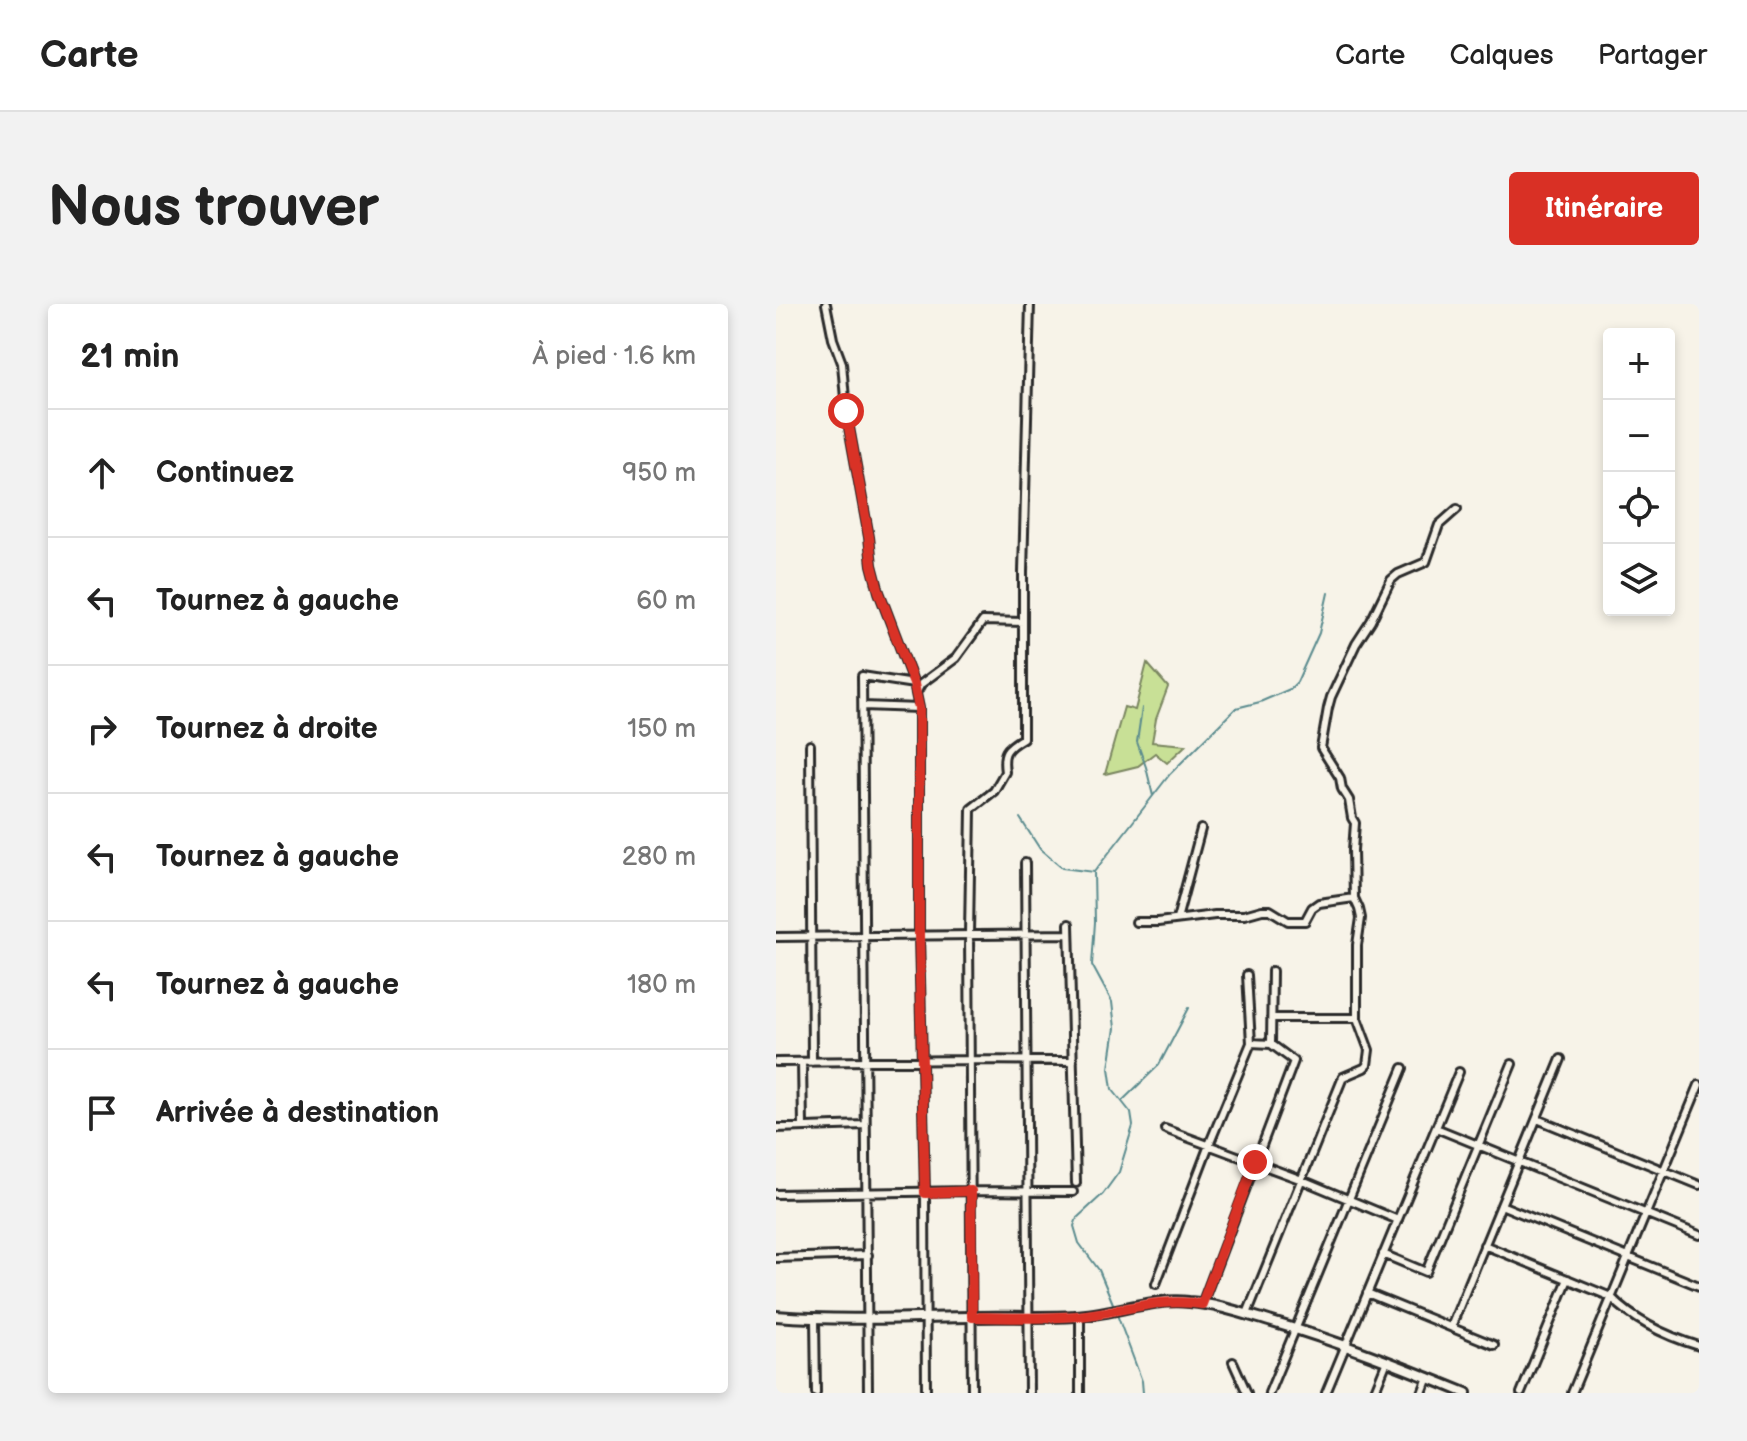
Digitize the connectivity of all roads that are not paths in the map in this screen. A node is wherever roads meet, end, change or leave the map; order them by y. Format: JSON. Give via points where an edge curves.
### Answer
{"nodes":[{"id":1,"x":826,"y":304,"type":"edge"},
{"id":2,"x":1030,"y":304,"type":"edge"},
{"id":3,"x":1457,"y":509,"type":"dead end"},
{"id":4,"x":1023,"y":622,"type":"junction"},
{"id":5,"x":914,"y":684,"type":"junction"},
{"id":6,"x":916,"y":693,"type":"junction"},
{"id":7,"x":863,"y":706,"type":"junction"},
{"id":8,"x":919,"y":708,"type":"junction"},
{"id":9,"x":810,"y":745,"type":"dead end"},
{"id":10,"x":1201,"y":829,"type":"dead end"},
{"id":11,"x":1025,"y":863,"type":"dead end"},
{"id":12,"x":1354,"y":898,"type":"junction"},
{"id":13,"x":1177,"y":919,"type":"junction"},
{"id":14,"x":1136,"y":922,"type":"dead end"},
{"id":15,"x":1069,"y":924,"type":"dead end"},
{"id":16,"x":969,"y":934,"type":"junction"},
{"id":17,"x":1069,"y":934,"type":"junction"},
{"id":18,"x":919,"y":935,"type":"junction"},
{"id":19,"x":1026,"y":935,"type":"junction"},
{"id":20,"x":865,"y":936,"type":"junction"},
{"id":21,"x":776,"y":937,"type":"edge"},
{"id":22,"x":811,"y":937,"type":"junction"},
{"id":23,"x":1272,"y":971,"type":"dead end"},
{"id":24,"x":1247,"y":975,"type":"dead end"},
{"id":25,"x":1272,"y":1018,"type":"junction"},
{"id":26,"x":1357,"y":1018,"type":"junction"},
{"id":27,"x":1251,"y":1043,"type":"junction"},
{"id":28,"x":1271,"y":1044,"type":"junction"},
{"id":29,"x":1561,"y":1059,"type":"dead end"},
{"id":30,"x":970,"y":1060,"type":"junction"},
{"id":31,"x":1027,"y":1061,"type":"junction"},
{"id":32,"x":1073,"y":1061,"type":"junction"},
{"id":33,"x":776,"y":1062,"type":"edge"},
{"id":34,"x":802,"y":1062,"type":"junction"},
{"id":35,"x":812,"y":1062,"type":"junction"},
{"id":36,"x":866,"y":1062,"type":"junction"},
{"id":37,"x":920,"y":1062,"type":"junction"},
{"id":38,"x":1512,"y":1064,"type":"dead end"},
{"id":39,"x":1403,"y":1068,"type":"dead end"},
{"id":40,"x":1459,"y":1072,"type":"dead end"},
{"id":41,"x":1698,"y":1090,"type":"edge"},
{"id":42,"x":1537,"y":1119,"type":"junction"},
{"id":43,"x":866,"y":1125,"type":"junction"},
{"id":44,"x":803,"y":1127,"type":"junction"},
{"id":45,"x":776,"y":1128,"type":"edge"},
{"id":46,"x":1436,"y":1128,"type":"junction"},
{"id":47,"x":1165,"y":1129,"type":"dead end"},
{"id":48,"x":1209,"y":1145,"type":"junction"},
{"id":49,"x":1478,"y":1145,"type":"junction"},
{"id":50,"x":1255,"y":1162,"type":"junction"},
{"id":51,"x":1519,"y":1162,"type":"junction"},
{"id":52,"x":1663,"y":1171,"type":"junction"},
{"id":53,"x":1302,"y":1180,"type":"junction"},
{"id":54,"x":1076,"y":1183,"type":"dead end"},
{"id":55,"x":1699,"y":1185,"type":"edge"},
{"id":56,"x":971,"y":1191,"type":"junction"},
{"id":57,"x":1028,"y":1192,"type":"junction"},
{"id":58,"x":1073,"y":1192,"type":"dead end"},
{"id":59,"x":867,"y":1193,"type":"junction"},
{"id":60,"x":925,"y":1193,"type":"junction"},
{"id":61,"x":776,"y":1194,"type":"edge"},
{"id":62,"x":1349,"y":1199,"type":"junction"},
{"id":63,"x":1501,"y":1205,"type":"junction"},
{"id":64,"x":1646,"y":1214,"type":"junction"},
{"id":65,"x":1398,"y":1220,"type":"junction"},
{"id":66,"x":1699,"y":1235,"type":"edge"},
{"id":67,"x":1484,"y":1245,"type":"junction"},
{"id":68,"x":1383,"y":1254,"type":"junction"},
{"id":69,"x":868,"y":1255,"type":"junction"},
{"id":70,"x":1628,"y":1257,"type":"junction"},
{"id":71,"x":776,"y":1258,"type":"edge"},
{"id":72,"x":1568,"y":1279,"type":"junction"},
{"id":73,"x":1156,"y":1284,"type":"dead end"},
{"id":74,"x":1699,"y":1286,"type":"edge"},
{"id":75,"x":1367,"y":1293,"type":"junction"},
{"id":76,"x":1611,"y":1297,"type":"junction"},
{"id":77,"x":1202,"y":1304,"type":"junction"},
{"id":78,"x":1247,"y":1314,"type":"junction"},
{"id":79,"x":776,"y":1316,"type":"edge"},
{"id":80,"x":1080,"y":1316,"type":"junction"},
{"id":81,"x":972,"y":1317,"type":"junction"},
{"id":82,"x":815,"y":1318,"type":"junction"},
{"id":83,"x":868,"y":1318,"type":"junction"},
{"id":84,"x":1029,"y":1318,"type":"junction"},
{"id":85,"x":925,"y":1319,"type":"junction"},
{"id":86,"x":1451,"y":1327,"type":"junction"},
{"id":87,"x":1295,"y":1329,"type":"junction"},
{"id":88,"x":1494,"y":1345,"type":"dead end"},
{"id":89,"x":1346,"y":1346,"type":"junction"},
{"id":90,"x":1699,"y":1346,"type":"edge"},
{"id":91,"x":1387,"y":1361,"type":"junction"},
{"id":92,"x":1233,"y":1362,"type":"dead end"},
{"id":93,"x":1428,"y":1377,"type":"junction"},
{"id":94,"x":816,"y":1393,"type":"edge"},
{"id":95,"x":868,"y":1393,"type":"edge"},
{"id":96,"x":926,"y":1393,"type":"edge"},
{"id":97,"x":972,"y":1393,"type":"edge"},
{"id":98,"x":1029,"y":1393,"type":"edge"},
{"id":99,"x":1080,"y":1393,"type":"edge"},
{"id":100,"x":1247,"y":1393,"type":"edge"},
{"id":101,"x":1269,"y":1393,"type":"edge"},
{"id":102,"x":1326,"y":1393,"type":"edge"},
{"id":103,"x":1374,"y":1393,"type":"edge"},
{"id":104,"x":1422,"y":1393,"type":"edge"},
{"id":105,"x":1466,"y":1393,"type":"edge"},
{"id":106,"x":1521,"y":1393,"type":"edge"},
{"id":107,"x":1572,"y":1393,"type":"edge"}],
"edges":[{"from":1,"to":5,"type":"street","via":[[842,363],[872,565]]},
{"from":2,"to":4,"type":"street"},
{"from":3,"to":12,"type":"street","via":[[1439,525],[1426,562],[1391,580],[1328,708],[1321,748],[1340,778],[1355,823]]},
{"from":4,"to":6,"type":"street","via":[[983,621],[956,658]]},
{"from":4,"to":16,"type":"street","via":[[1023,738],[1009,746],[1005,772],[994,791],[971,809]]},
{"from":5,"to":6,"type":"street"},
{"from":5,"to":7,"type":"street","via":[[862,676]]},
{"from":6,"to":8,"type":"street"},
{"from":7,"to":8,"type":"street"},
{"from":7,"to":20,"type":"street"},
{"from":8,"to":18,"type":"street"},
{"from":9,"to":22,"type":"street"},
{"from":10,"to":13,"type":"street"},
{"from":11,"to":19,"type":"street"},
{"from":12,"to":13,"type":"street","via":[[1319,903],[1305,921],[1288,921],[1270,910]]},
{"from":12,"to":26,"type":"street","via":[[1361,918]]},
{"from":13,"to":14,"type":"street"},
{"from":15,"to":17,"type":"street"},
{"from":16,"to":18,"type":"street"},
{"from":16,"to":19,"type":"street"},
{"from":16,"to":30,"type":"street"},
{"from":17,"to":19,"type":"street"},
{"from":17,"to":32,"type":"street"},
{"from":18,"to":20,"type":"street"},
{"from":18,"to":37,"type":"street"},
{"from":19,"to":31,"type":"street"},
{"from":20,"to":22,"type":"street"},
{"from":20,"to":36,"type":"street"},
{"from":21,"to":22,"type":"street"},
{"from":22,"to":35,"type":"street"},
{"from":23,"to":25,"type":"street"},
{"from":24,"to":27,"type":"street"},
{"from":25,"to":26,"type":"street"},
{"from":25,"to":28,"type":"street"},
{"from":26,"to":53,"type":"street","via":[[1369,1050],[1367,1065],[1343,1077]]},
{"from":27,"to":28,"type":"street"},
{"from":27,"to":48,"type":"street"},
{"from":28,"to":50,"type":"street","via":[[1294,1061]]},
{"from":29,"to":42,"type":"street"},
{"from":30,"to":31,"type":"street"},
{"from":30,"to":37,"type":"street"},
{"from":30,"to":56,"type":"street"},
{"from":31,"to":32,"type":"street"},
{"from":31,"to":57,"type":"street"},
{"from":32,"to":54,"type":"street"},
{"from":33,"to":34,"type":"street"},
{"from":34,"to":35,"type":"street"},
{"from":34,"to":44,"type":"street"},
{"from":35,"to":36,"type":"street"},
{"from":36,"to":37,"type":"street"},
{"from":36,"to":43,"type":"street"},
{"from":37,"to":60,"type":"street"},
{"from":38,"to":49,"type":"street"},
{"from":39,"to":62,"type":"street"},
{"from":40,"to":46,"type":"street"},
{"from":41,"to":52,"type":"street"},
{"from":42,"to":51,"type":"street"},
{"from":42,"to":52,"type":"street"},
{"from":43,"to":44,"type":"street"},
{"from":43,"to":59,"type":"street"},
{"from":44,"to":45,"type":"street"},
{"from":46,"to":49,"type":"street"},
{"from":46,"to":65,"type":"street"},
{"from":47,"to":48,"type":"street"},
{"from":48,"to":50,"type":"street"},
{"from":48,"to":73,"type":"street"},
{"from":49,"to":51,"type":"street"},
{"from":49,"to":68,"type":"street","via":[[1426,1272]]},
{"from":50,"to":53,"type":"street"},
{"from":50,"to":77,"type":"street"},
{"from":51,"to":63,"type":"street"},
{"from":51,"to":64,"type":"street"},
{"from":52,"to":55,"type":"street"},
{"from":52,"to":64,"type":"street"},
{"from":53,"to":62,"type":"street"},
{"from":53,"to":78,"type":"street"},
{"from":56,"to":57,"type":"street"},
{"from":56,"to":60,"type":"street"},
{"from":56,"to":81,"type":"street"},
{"from":57,"to":58,"type":"street"},
{"from":57,"to":84,"type":"street"},
{"from":59,"to":60,"type":"street"},
{"from":59,"to":61,"type":"street"},
{"from":59,"to":69,"type":"street"},
{"from":60,"to":85,"type":"street"},
{"from":62,"to":65,"type":"street"},
{"from":62,"to":87,"type":"street"},
{"from":63,"to":67,"type":"street"},
{"from":63,"to":70,"type":"street"},
{"from":64,"to":66,"type":"street"},
{"from":64,"to":70,"type":"street"},
{"from":65,"to":68,"type":"street"},
{"from":67,"to":72,"type":"street"},
{"from":67,"to":86,"type":"street"},
{"from":68,"to":75,"type":"street"},
{"from":69,"to":71,"type":"street"},
{"from":69,"to":83,"type":"street"},
{"from":70,"to":74,"type":"street"},
{"from":70,"to":76,"type":"street"},
{"from":72,"to":76,"type":"street"},
{"from":72,"to":106,"type":"street"},
{"from":75,"to":86,"type":"street"},
{"from":75,"to":89,"type":"street"},
{"from":76,"to":90,"type":"street","via":[[1646,1325]]},
{"from":76,"to":107,"type":"street"},
{"from":77,"to":78,"type":"main road"},
{"from":77,"to":80,"type":"main road","via":[[1171,1301]]},
{"from":78,"to":87,"type":"main road"},
{"from":79,"to":82,"type":"main road"},
{"from":80,"to":84,"type":"main road"},
{"from":80,"to":99,"type":"street"},
{"from":81,"to":84,"type":"main road"},
{"from":81,"to":85,"type":"main road"},
{"from":81,"to":97,"type":"street"},
{"from":82,"to":83,"type":"main road"},
{"from":82,"to":94,"type":"street"},
{"from":83,"to":85,"type":"main road"},
{"from":83,"to":95,"type":"street"},
{"from":84,"to":98,"type":"street"},
{"from":85,"to":96,"type":"street"},
{"from":86,"to":88,"type":"street"},
{"from":87,"to":89,"type":"main road"},
{"from":87,"to":101,"type":"street"},
{"from":89,"to":91,"type":"main road"},
{"from":89,"to":102,"type":"street"},
{"from":91,"to":93,"type":"main road"},
{"from":91,"to":103,"type":"street"},
{"from":92,"to":100,"type":"street"},
{"from":93,"to":104,"type":"street"},
{"from":93,"to":105,"type":"main road"}]}
